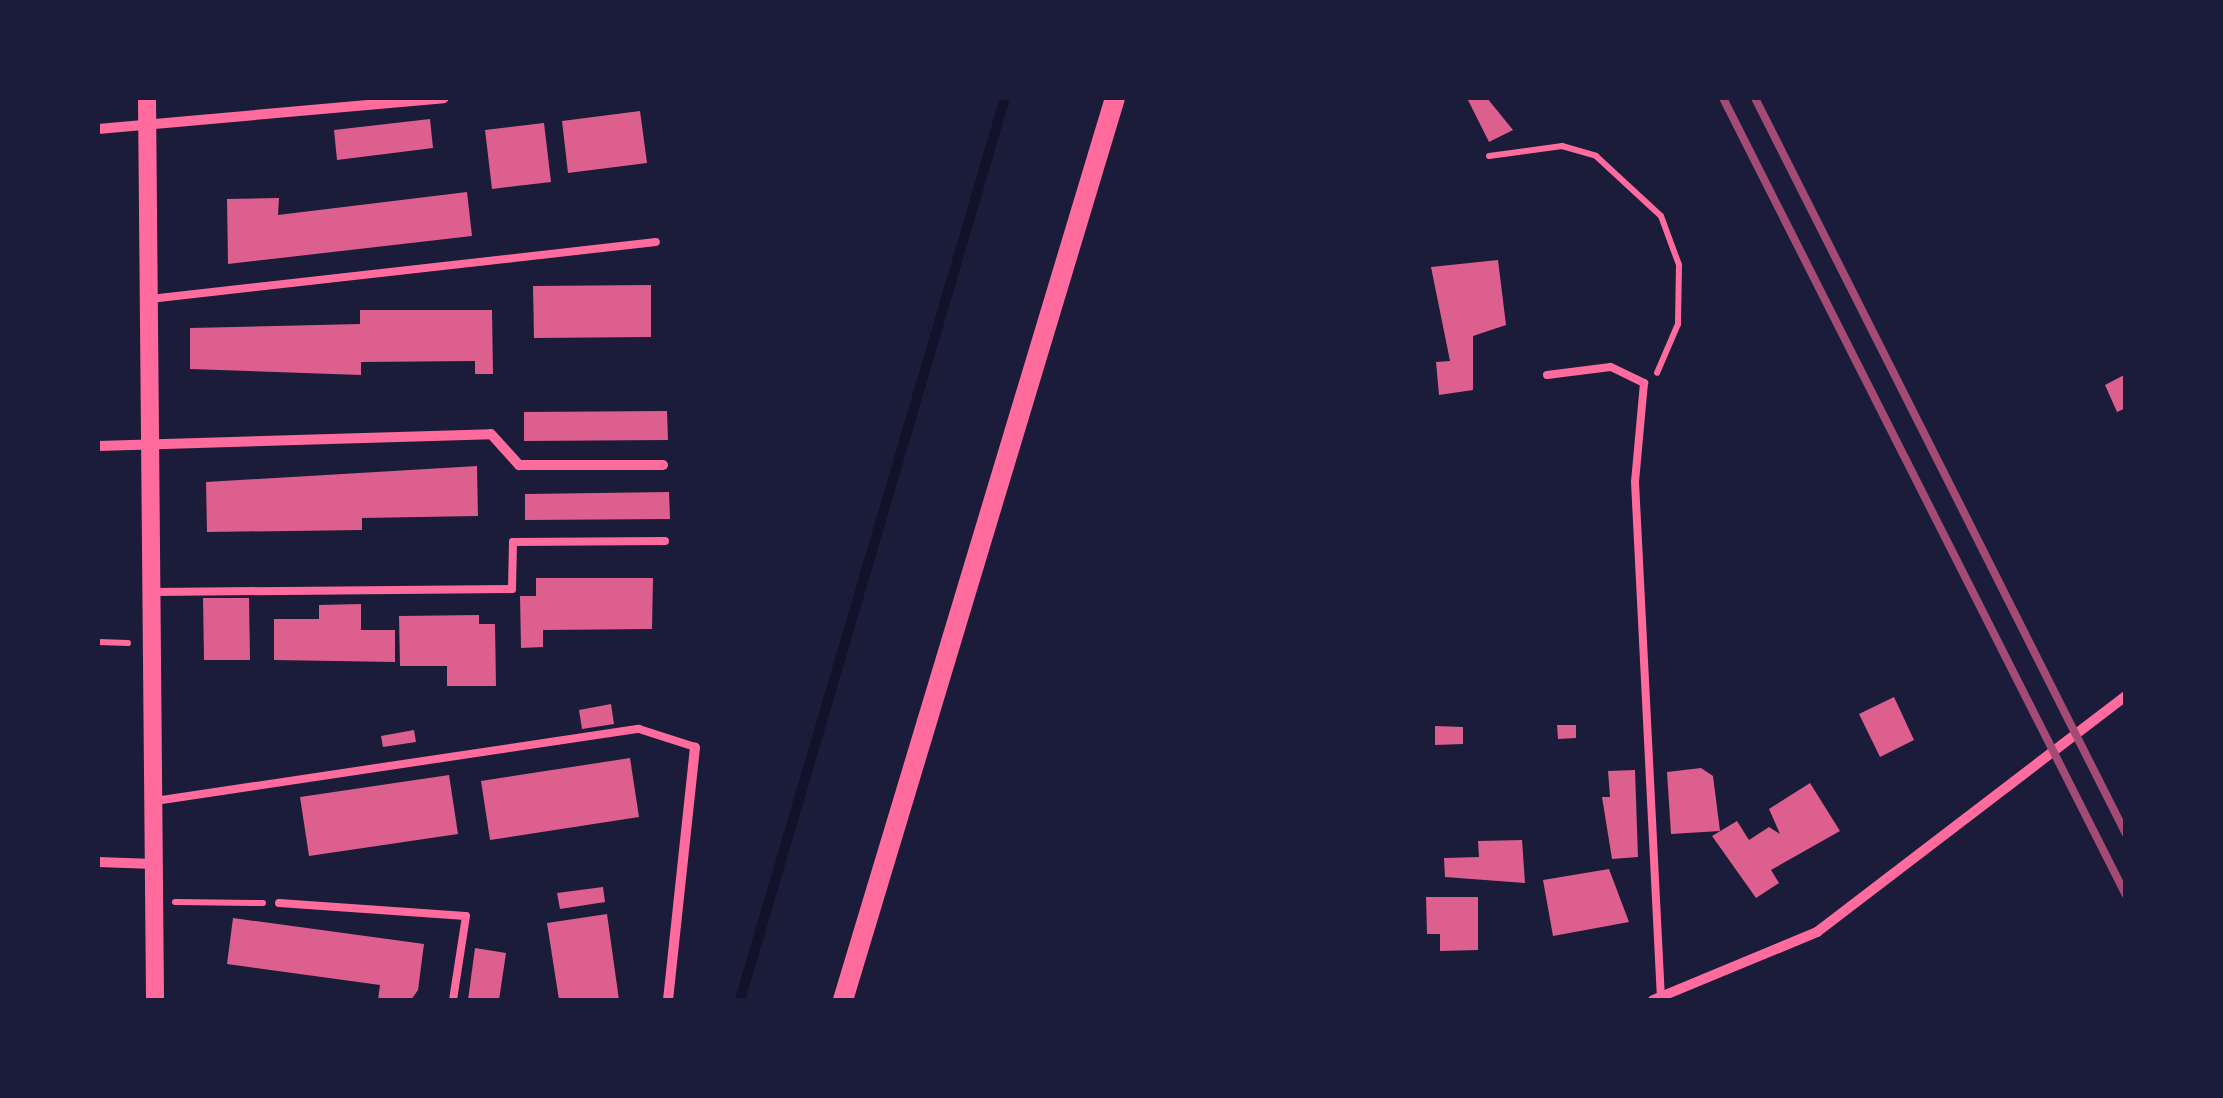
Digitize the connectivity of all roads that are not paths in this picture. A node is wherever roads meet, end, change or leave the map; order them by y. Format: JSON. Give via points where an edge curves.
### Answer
{"nodes":[{"id":1,"x":147,"y":98,"type":"edge"},
{"id":2,"x":444,"y":98,"type":"edge"},
{"id":3,"x":1115,"y":98,"type":"edge"},
{"id":4,"x":98,"y":129,"type":"edge"},
{"id":5,"x":147,"y":130,"type":"junction"},
{"id":6,"x":656,"y":242,"type":"dead end"},
{"id":7,"x":150,"y":299,"type":"junction"},
{"id":8,"x":1547,"y":376,"type":"dead end"},
{"id":9,"x":98,"y":446,"type":"edge"},
{"id":10,"x":150,"y":446,"type":"junction"},
{"id":11,"x":663,"y":465,"type":"dead end"},
{"id":12,"x":665,"y":542,"type":"dead end"},
{"id":13,"x":154,"y":592,"type":"junction"},
{"id":14,"x":2126,"y":696,"type":"edge"},
{"id":15,"x":695,"y":747,"type":"joint"},
{"id":16,"x":155,"y":802,"type":"junction"},
{"id":17,"x":98,"y":862,"type":"edge"},
{"id":18,"x":155,"y":864,"type":"junction"},
{"id":19,"x":279,"y":903,"type":"road end"},
{"id":20,"x":1657,"y":999,"type":"edge"},
{"id":21,"x":155,"y":1000,"type":"edge"},
{"id":22,"x":454,"y":1000,"type":"edge"},
{"id":23,"x":668,"y":1000,"type":"edge"},
{"id":24,"x":843,"y":1000,"type":"edge"}],
"edges":[{"from":1,"to":5,"type":"street"},
{"from":2,"to":5,"type":"street"},
{"from":3,"to":24,"type":"main road"},
{"from":4,"to":5,"type":"street"},
{"from":5,"to":7,"type":"street"},
{"from":6,"to":7,"type":"lane"},
{"from":7,"to":10,"type":"street"},
{"from":8,"to":20,"type":"lane","via":[[1612,367],[1644,384],[1635,482]]},
{"from":9,"to":10,"type":"street"},
{"from":10,"to":11,"type":"street","via":[[491,434],[518,465]]},
{"from":10,"to":13,"type":"street"},
{"from":12,"to":13,"type":"lane","via":[[513,542],[512,588]]},
{"from":13,"to":16,"type":"street"},
{"from":14,"to":20,"type":"street","via":[[1817,932]]},
{"from":15,"to":16,"type":"lane","via":[[639,729]]},
{"from":15,"to":23,"type":"street"},
{"from":16,"to":18,"type":"street"},
{"from":17,"to":18,"type":"street"},
{"from":18,"to":21,"type":"street"},
{"from":19,"to":22,"type":"lane","via":[[466,916]]}]}
